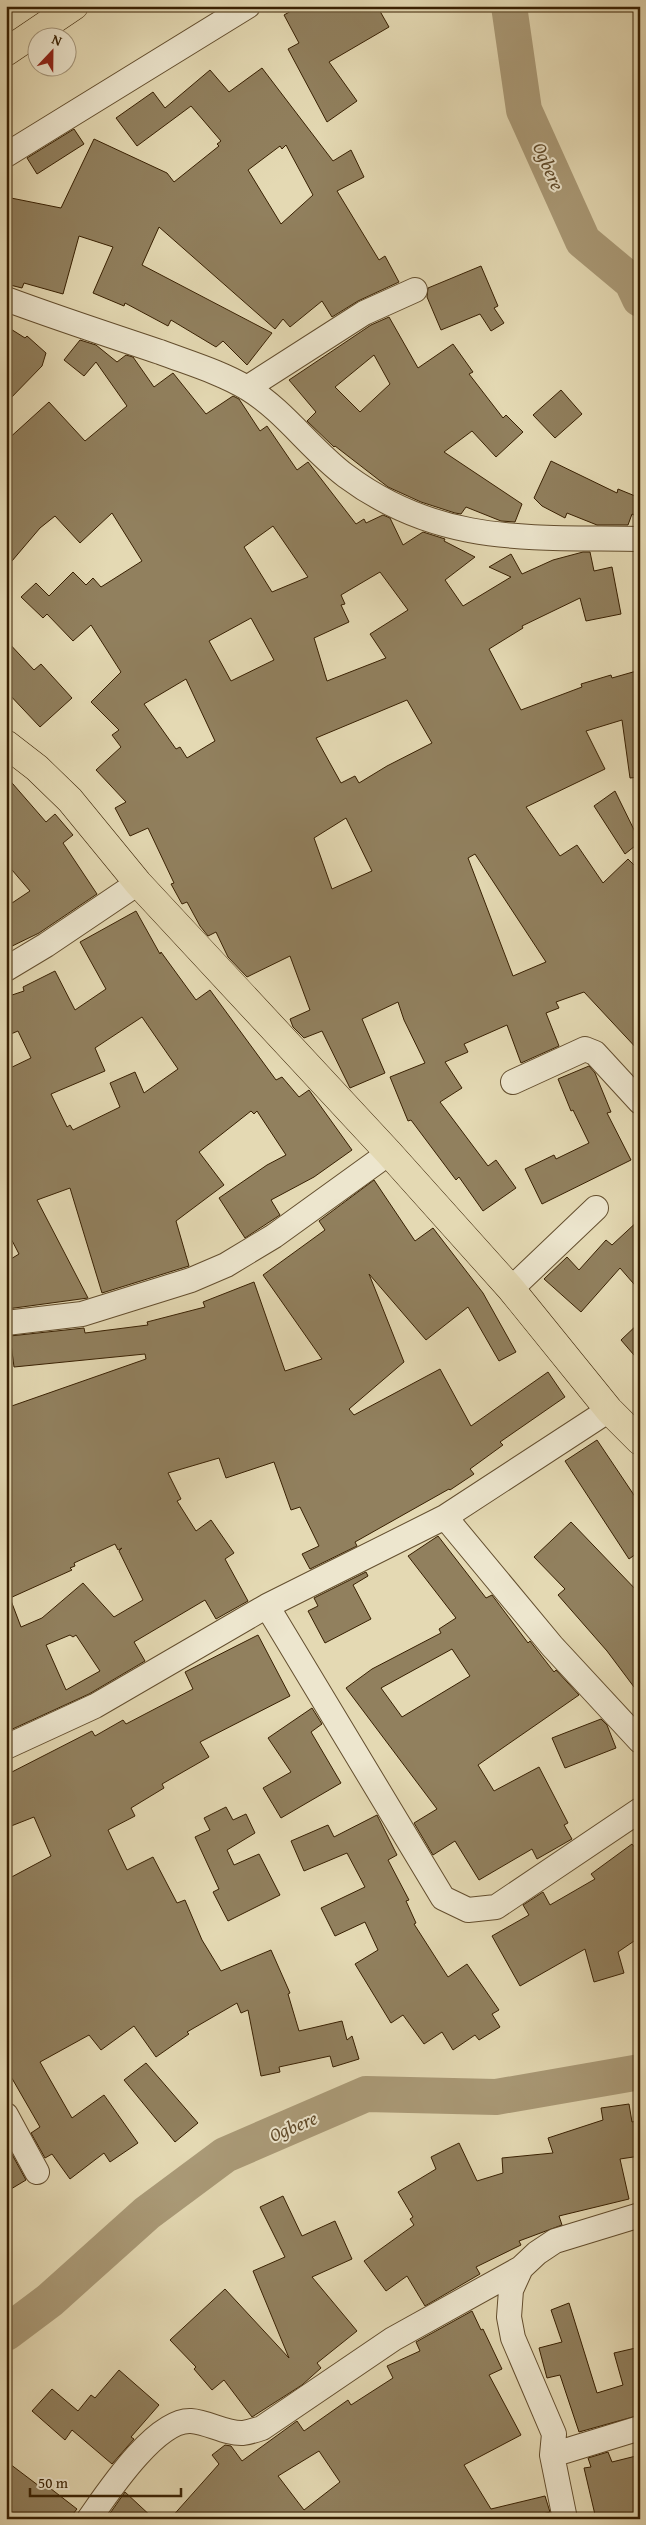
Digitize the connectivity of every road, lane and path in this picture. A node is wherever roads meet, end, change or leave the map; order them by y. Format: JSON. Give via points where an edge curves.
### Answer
{"nodes":[{"id":1,"x":74,"y":6,"type":"edge"},
{"id":2,"x":248,"y":6,"type":"edge"},
{"id":3,"x":6,"y":52,"type":"edge"},
{"id":4,"x":6,"y":155,"type":"edge"},
{"id":5,"x":415,"y":290,"type":"dead end"},
{"id":6,"x":6,"y":298,"type":"edge"},
{"id":7,"x":248,"y":388,"type":"junction"},
{"id":8,"x":640,"y":539,"type":"edge"},
{"id":9,"x":6,"y":744,"type":"edge"},
{"id":10,"x":138,"y":883,"type":"junction"},
{"id":11,"x":6,"y":969,"type":"edge"},
{"id":12,"x":513,"y":1082,"type":"dead end"},
{"id":13,"x":640,"y":1102,"type":"edge"},
{"id":14,"x":389,"y":1153,"type":"junction"},
{"id":15,"x":596,"y":1208,"type":"dead end"},
{"id":16,"x":511,"y":1289,"type":"junction"},
{"id":17,"x":6,"y":1323,"type":"edge"},
{"id":18,"x":609,"y":1410,"type":"junction"},
{"id":19,"x":640,"y":1441,"type":"edge"},
{"id":20,"x":445,"y":1517,"type":"junction"},
{"id":21,"x":267,"y":1606,"type":"junction"},
{"id":22,"x":640,"y":1741,"type":"edge"},
{"id":23,"x":6,"y":1747,"type":"edge"},
{"id":24,"x":640,"y":1810,"type":"edge"},
{"id":25,"x":6,"y":2115,"type":"edge"},
{"id":26,"x":37,"y":2172,"type":"dead end"},
{"id":27,"x":640,"y":2216,"type":"edge"},
{"id":28,"x":521,"y":2268,"type":"junction"},
{"id":29,"x":640,"y":2428,"type":"edge"},
{"id":30,"x":552,"y":2455,"type":"junction"},
{"id":31,"x":89,"y":2519,"type":"edge"},
{"id":32,"x":566,"y":2519,"type":"edge"}],
"edges":[{"from":1,"to":3,"type":"main road"},
{"from":2,"to":4,"type":"street"},
{"from":5,"to":7,"type":"street","via":[[364,313]]},
{"from":6,"to":7,"type":"street","via":[[210,370]]},
{"from":7,"to":8,"type":"street","via":[[346,476],[390,503],[425,518],[466,531],[514,538]]},
{"from":9,"to":10,"type":"main road","via":[[70,800]]},
{"from":10,"to":11,"type":"street"},
{"from":10,"to":14,"type":"main road"},
{"from":12,"to":13,"type":"street","via":[[585,1049],[595,1052]]},
{"from":14,"to":16,"type":"main road"},
{"from":14,"to":17,"type":"street","via":[[274,1236],[191,1280],[82,1314]]},
{"from":15,"to":16,"type":"street"},
{"from":16,"to":18,"type":"main road"},
{"from":18,"to":19,"type":"main road"},
{"from":18,"to":20,"type":"street"},
{"from":20,"to":21,"type":"street"},
{"from":20,"to":22,"type":"street","via":[[552,1646]]},
{"from":21,"to":23,"type":"street","via":[[95,1706]]},
{"from":21,"to":24,"type":"street","via":[[442,1898],[468,1910],[496,1906]]},
{"from":25,"to":26,"type":"street"},
{"from":27,"to":28,"type":"street","via":[[555,2242]]},
{"from":28,"to":30,"type":"street","via":[[511,2290],[509,2317],[513,2338],[554,2434]]},
{"from":28,"to":31,"type":"street","via":[[393,2339],[262,2428],[242,2433],[192,2421],[178,2422],[165,2428],[119,2475]]},
{"from":29,"to":30,"type":"street"},
{"from":30,"to":32,"type":"street"}]}
